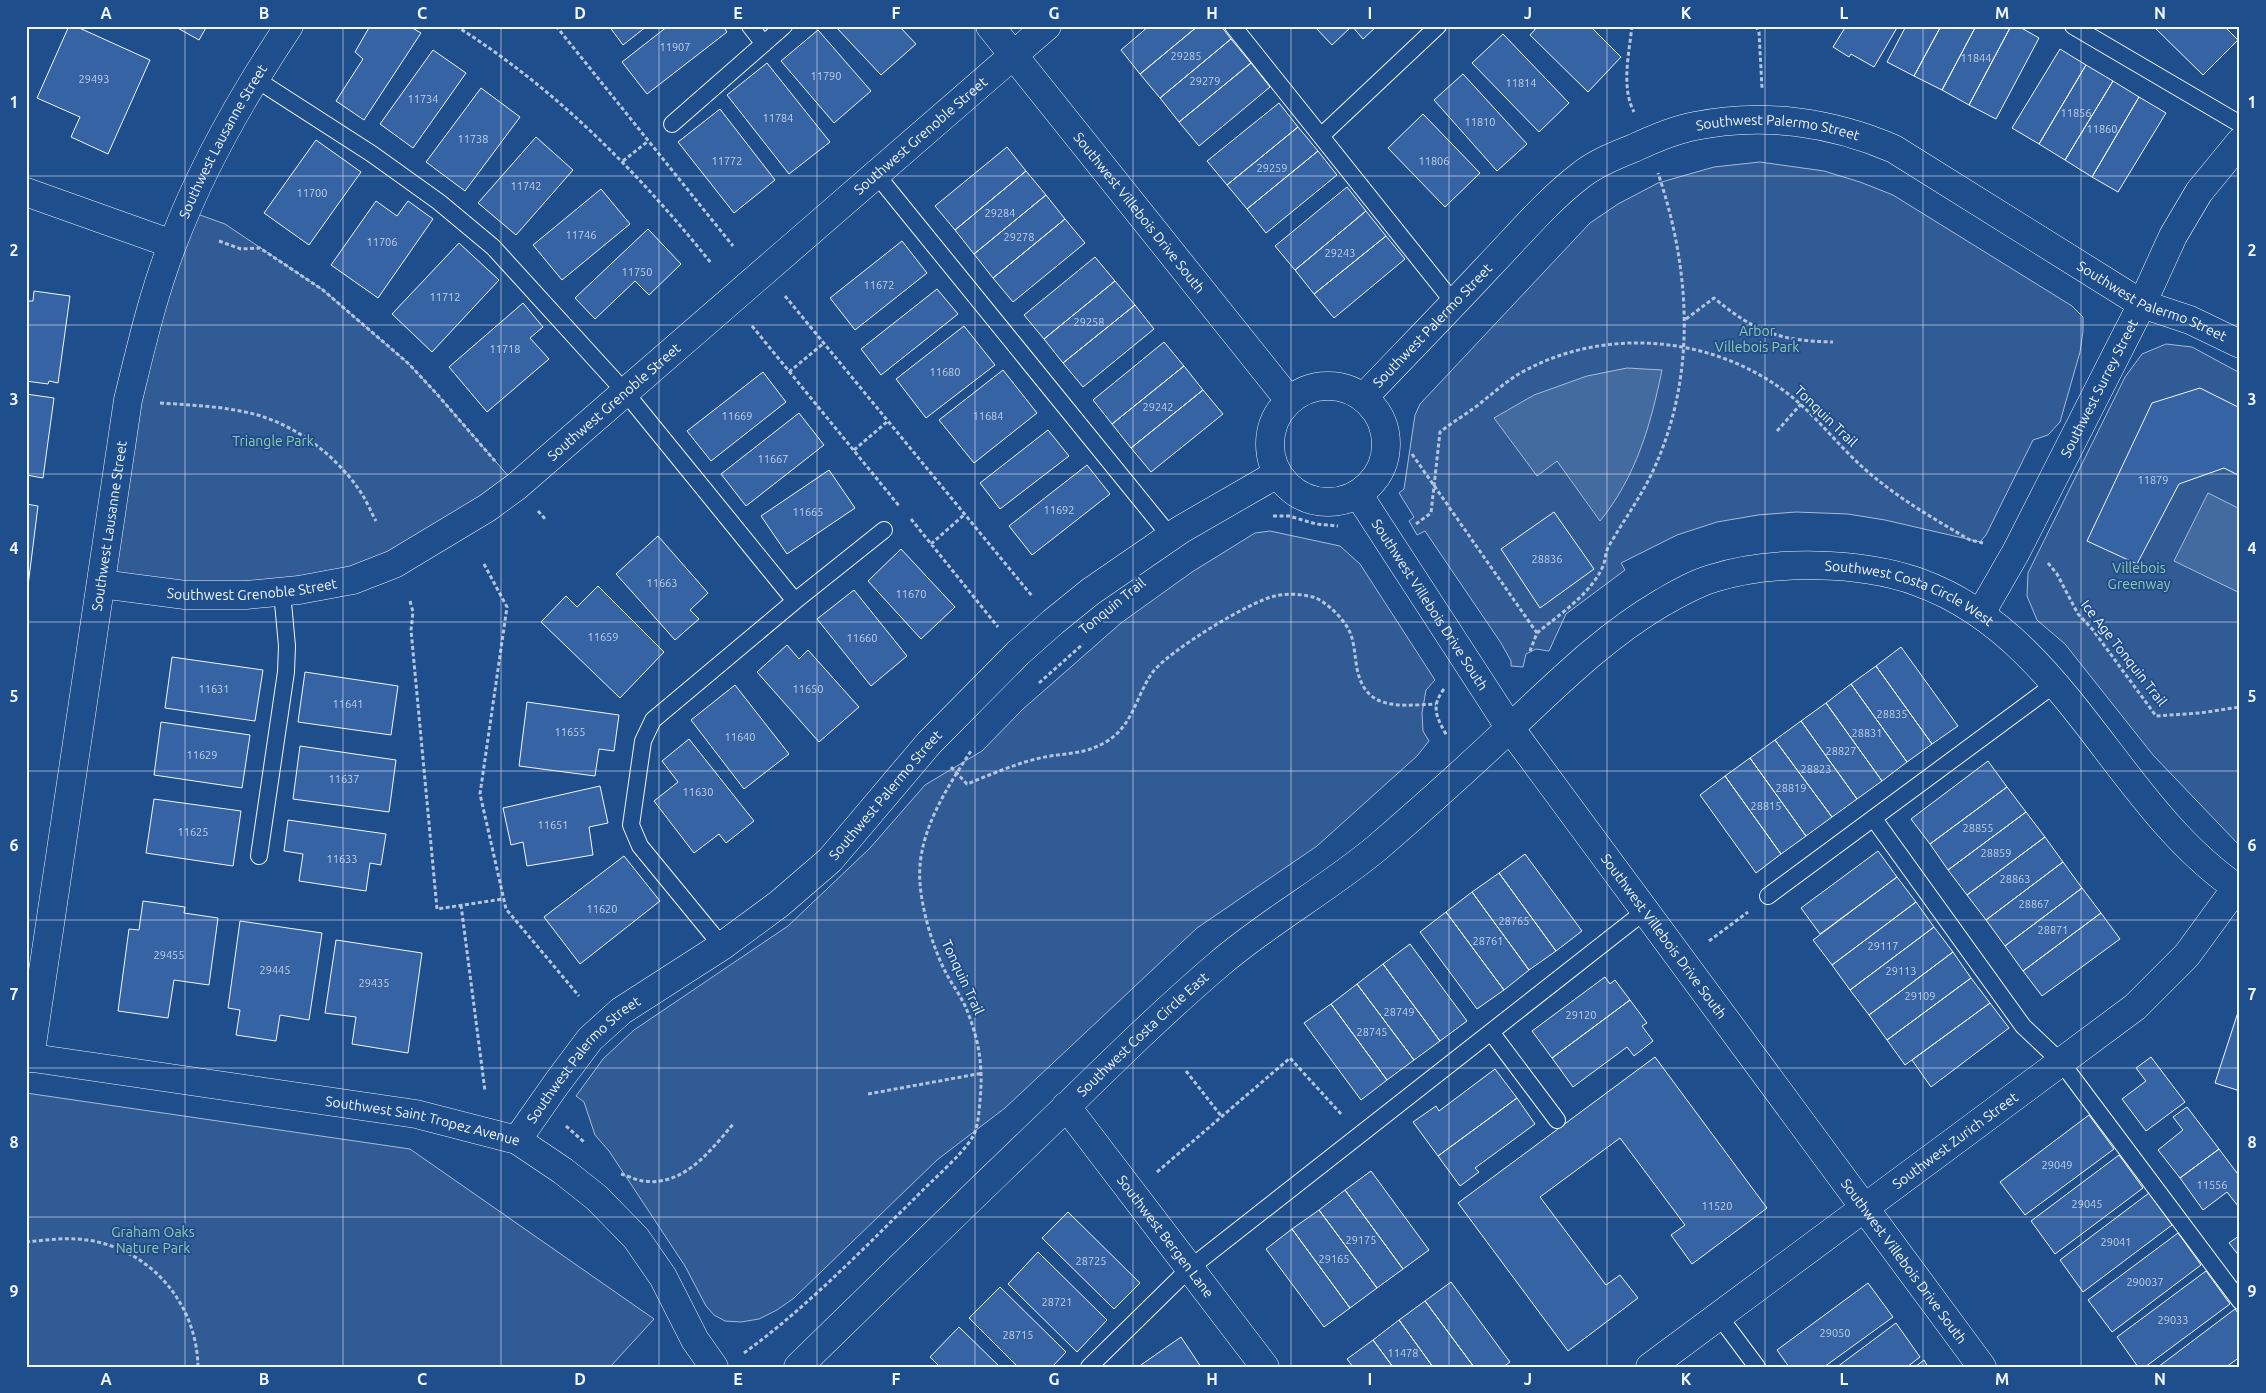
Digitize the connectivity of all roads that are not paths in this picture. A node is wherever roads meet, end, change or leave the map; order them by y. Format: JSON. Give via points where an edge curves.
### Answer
{"nodes":[{"id":1,"x":289,"y":26,"type":"edge"},
{"id":2,"x":750,"y":26,"type":"edge"},
{"id":3,"x":784,"y":26,"type":"edge"},
{"id":4,"x":990,"y":26,"type":"edge"},
{"id":5,"x":1047,"y":26,"type":"edge"},
{"id":6,"x":1233,"y":26,"type":"edge"},
{"id":7,"x":1438,"y":26,"type":"edge"},
{"id":8,"x":2073,"y":26,"type":"edge"},
{"id":9,"x":2095,"y":31,"type":"edge"},
{"id":10,"x":764,"y":44,"type":"junction"},
{"id":11,"x":1013,"y":56,"type":"junction"},
{"id":12,"x":254,"y":78,"type":"junction"},
{"id":13,"x":672,"y":124,"type":"dead end"},
{"id":14,"x":2240,"y":124,"type":"edge"},
{"id":15,"x":1321,"y":136,"type":"junction"},
{"id":16,"x":2240,"y":142,"type":"edge"},
{"id":17,"x":876,"y":174,"type":"junction"},
{"id":18,"x":26,"y":192,"type":"edge"},
{"id":19,"x":172,"y":244,"type":"junction"},
{"id":20,"x":1454,"y":303,"type":"junction"},
{"id":21,"x":2142,"y":304,"type":"junction"},
{"id":22,"x":2240,"y":344,"type":"edge"},
{"id":23,"x":625,"y":392,"type":"junction"},
{"id":24,"x":1364,"y":397,"type":"junction"},
{"id":25,"x":1289,"y":400,"type":"junction"},
{"id":26,"x":1277,"y":474,"type":"junction"},
{"id":27,"x":1358,"y":494,"type":"junction"},
{"id":28,"x":884,"y":530,"type":"dead end"},
{"id":29,"x":1170,"y":536,"type":"junction"},
{"id":30,"x":101,"y":584,"type":"junction"},
{"id":31,"x":282,"y":592,"type":"junction"},
{"id":32,"x":795,"y":601,"type":"junction"},
{"id":33,"x":1981,"y":613,"type":"junction"},
{"id":34,"x":2055,"y":684,"type":"junction"},
{"id":35,"x":1510,"y":728,"type":"junction"},
{"id":36,"x":1874,"y":818,"type":"junction"},
{"id":37,"x":259,"y":856,"type":"dead end"},
{"id":38,"x":2238,"y":889,"type":"edge"},
{"id":39,"x":1768,"y":896,"type":"road end"},
{"id":40,"x":1645,"y":911,"type":"junction"},
{"id":41,"x":722,"y":946,"type":"junction"},
{"id":42,"x":1491,"y":1032,"type":"junction"},
{"id":43,"x":28,"y":1058,"type":"edge"},
{"id":44,"x":2061,"y":1062,"type":"junction"},
{"id":45,"x":1066,"y":1106,"type":"junction"},
{"id":46,"x":1558,"y":1120,"type":"dead end"},
{"id":47,"x":517,"y":1140,"type":"junction"},
{"id":48,"x":1864,"y":1207,"type":"junction"},
{"id":49,"x":1190,"y":1268,"type":"junction"},
{"id":50,"x":2240,"y":1301,"type":"edge"},
{"id":51,"x":1719,"y":1316,"type":"junction"},
{"id":52,"x":714,"y":1367,"type":"edge"},
{"id":53,"x":798,"y":1367,"type":"edge"},
{"id":54,"x":1089,"y":1367,"type":"edge"},
{"id":55,"x":1265,"y":1367,"type":"edge"},
{"id":56,"x":1650,"y":1367,"type":"edge"},
{"id":57,"x":1757,"y":1367,"type":"edge"},
{"id":58,"x":1982,"y":1367,"type":"edge"}],
"edges":[{"from":1,"to":12,"type":"street","name":"Southwest Lausanne Street"},
{"from":2,"to":10,"type":"lane"},
{"from":3,"to":10,"type":"lane"},
{"from":4,"to":11,"type":"street","name":"Southwest Villebois Drive South"},
{"from":5,"to":11,"type":"street","name":"Southwest Grenoble Street"},
{"from":6,"to":15,"type":"lane"},
{"from":7,"to":15,"type":"lane"},
{"from":8,"to":9,"type":"lane"},
{"from":9,"to":14,"type":"lane"},
{"from":10,"to":13,"type":"lane"},
{"from":11,"to":17,"type":"street","name":"Southwest Grenoble Street"},
{"from":11,"to":25,"type":"street","name":"Southwest Villebois Drive South"},
{"from":12,"to":19,"type":"street","name":"Southwest Lausanne Street","via":[[217,142]]},
{"from":12,"to":23,"type":"lane","via":[[380,159],[440,202],[493,246]]},
{"from":15,"to":20,"type":"lane"},
{"from":16,"to":21,"type":"street","name":"Southwest Surrey Street","via":[[2199,192],[2173,236]]},
{"from":17,"to":23,"type":"street","name":"Southwest Grenoble Street"},
{"from":17,"to":29,"type":"lane"},
{"from":18,"to":19,"type":"street"},
{"from":19,"to":30,"type":"street","name":"Southwest Lausanne Street","via":[[147,322],[128,400]]},
{"from":20,"to":21,"type":"street","name":"Southwest Palermo Street","via":[[1548,204],[1582,174],[1622,152],[1693,126],[1728,120],[1764,119],[1818,125],[1865,136],[1894,149]]},
{"from":20,"to":24,"type":"street","name":"Southwest Palermo Street"},
{"from":21,"to":22,"type":"street","name":"Southwest Palermo Street","via":[[2190,320]]},
{"from":21,"to":33,"type":"street","name":"Southwest Surrey Street","via":[[2016,552]]},
{"from":23,"to":31,"type":"street","name":"Southwest Grenoble Street","via":[[488,508],[394,564],[353,580]]},
{"from":23,"to":32,"type":"lane"},
{"from":24,"to":25,"type":"street","via":[[1342,387],[1321,386],[1299,392]]},
{"from":24,"to":27,"type":"street","via":[[1380,417],[1386,434],[1385,455],[1377,475]]},
{"from":25,"to":26,"type":"street","via":[[1281,408],[1271,430],[1269,451]]},
{"from":26,"to":27,"type":"street","via":[[1290,489],[1324,503]]},
{"from":26,"to":29,"type":"street","name":"Southwest Palermo Street"},
{"from":27,"to":35,"type":"street","name":"Southwest Villebois Drive South"},
{"from":28,"to":32,"type":"lane"},
{"from":29,"to":41,"type":"street","name":"Southwest Palermo Street","via":[[1090,592],[1018,653],[929,743],[830,860],[779,904]]},
{"from":30,"to":31,"type":"street","name":"Southwest Grenoble Street","via":[[185,595]]},
{"from":30,"to":43,"type":"street","name":"Southwest Lausanne Street"},
{"from":31,"to":37,"type":"lane","via":[[286,672]]},
{"from":32,"to":41,"type":"lane","via":[[653,720],[643,741],[631,825],[640,846]]},
{"from":33,"to":34,"type":"street","name":"Southwest Costa Circle West","via":[[2024,649]]},
{"from":33,"to":35,"type":"street","name":"Southwest Costa Circle West","via":[[1916,581],[1854,568],[1804,565],[1750,570],[1712,578],[1678,594],[1620,630],[1554,685]]},
{"from":34,"to":36,"type":"lane"},
{"from":34,"to":38,"type":"street","name":"Southwest Costa Circle West","via":[[2178,838]]},
{"from":35,"to":40,"type":"street","name":"Southwest Villebois Drive South"},
{"from":35,"to":45,"type":"street","name":"Southwest Costa Circle East","via":[[1375,849],[1224,959]]},
{"from":36,"to":39,"type":"lane"},
{"from":36,"to":44,"type":"lane","via":[[2023,1026]]},
{"from":38,"to":44,"type":"street","name":"Southwest Zurich Street","via":[[2187,955],[2135,1007]]},
{"from":40,"to":42,"type":"lane"},
{"from":40,"to":48,"type":"street","name":"Southwest Villebois Drive South"},
{"from":41,"to":47,"type":"street","name":"Southwest Palermo Street","via":[[621,1011],[590,1040]]},
{"from":42,"to":46,"type":"lane"},
{"from":42,"to":49,"type":"lane"},
{"from":43,"to":47,"type":"street","name":"Southwest Saint Tropez Avenue","via":[[416,1114]]},
{"from":44,"to":48,"type":"street","name":"Southwest Zurich Street"},
{"from":44,"to":50,"type":"lane"},
{"from":45,"to":49,"type":"street","name":"Southwest Bergen Lane"},
{"from":45,"to":53,"type":"street","name":"Southwest Costa Circle East"},
{"from":47,"to":52,"type":"street","name":"Southwest Saint Tropez Avenue","via":[[597,1198],[636,1238],[663,1277],[695,1340]]},
{"from":48,"to":51,"type":"street","name":"Southwest Zurich Street"},
{"from":48,"to":58,"type":"street","name":"Southwest Villebois Drive South"},
{"from":49,"to":54,"type":"lane"},
{"from":49,"to":55,"type":"street","name":"Southwest Bergen Lane"},
{"from":51,"to":56,"type":"street","name":"Southwest Zurich Street"},
{"from":51,"to":57,"type":"lane"}]}
